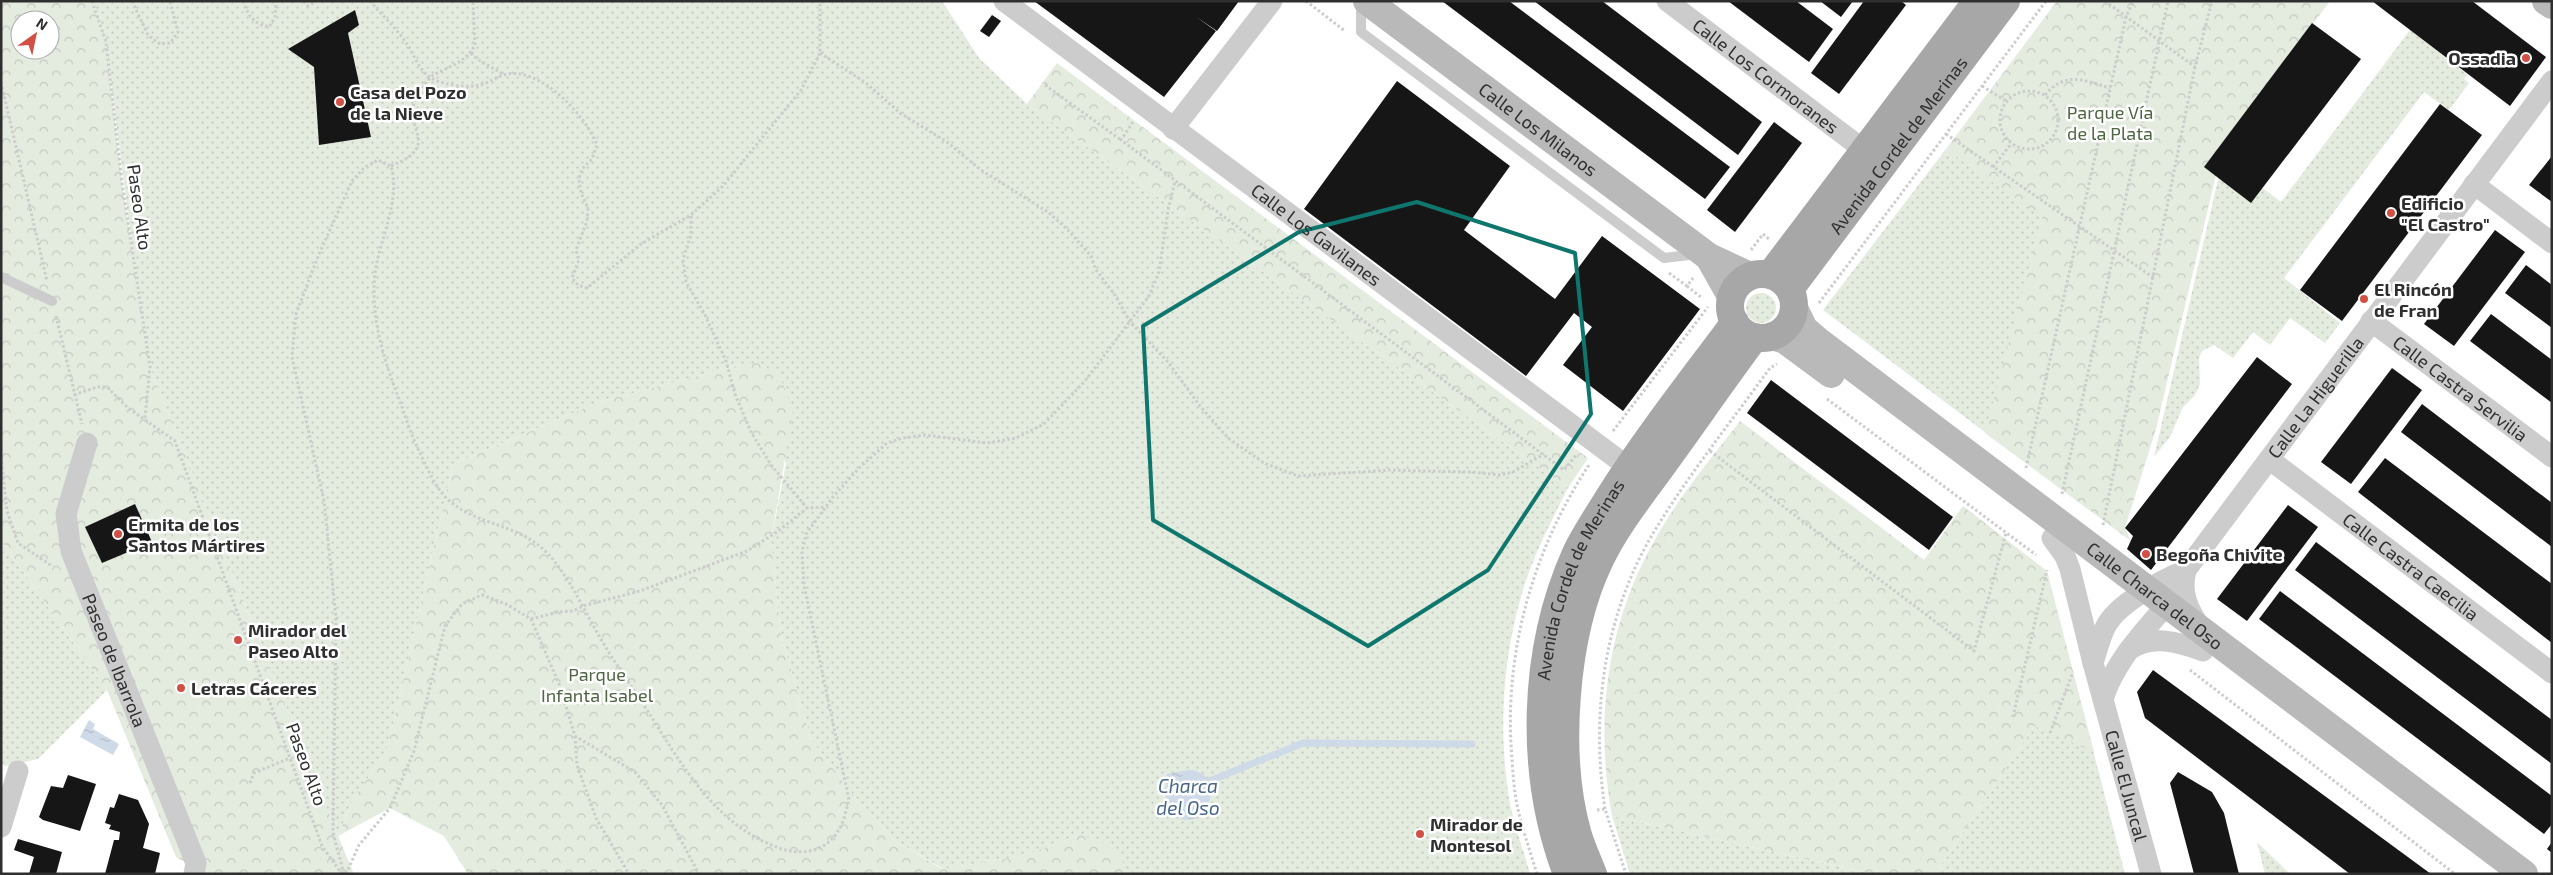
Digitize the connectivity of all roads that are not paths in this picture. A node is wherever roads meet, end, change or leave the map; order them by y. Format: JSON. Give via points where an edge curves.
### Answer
{"nodes":[{"id":1,"x":1004,"y":1,"type":"edge"},
{"id":2,"x":1272,"y":1,"type":"edge"},
{"id":3,"x":1361,"y":1,"type":"edge"},
{"id":4,"x":1367,"y":1,"type":"edge"},
{"id":5,"x":1667,"y":1,"type":"edge"},
{"id":6,"x":2006,"y":1,"type":"edge"},
{"id":7,"x":2546,"y":1,"type":"edge"},
{"id":8,"x":1969,"y":4,"type":"edge"},
{"id":9,"x":2552,"y":5,"type":"edge"},
{"id":10,"x":2552,"y":81,"type":"edge"},
{"id":11,"x":1173,"y":129,"type":"junction"},
{"id":12,"x":1864,"y":150,"type":"junction"},
{"id":13,"x":2474,"y":184,"type":"junction"},
{"id":14,"x":2552,"y":243,"type":"edge"},
{"id":15,"x":1707,"y":255,"type":"junction"},
{"id":16,"x":1,"y":277,"type":"edge"},
{"id":17,"x":1784,"y":291,"type":"junction"},
{"id":18,"x":52,"y":301,"type":"road end"},
{"id":19,"x":2371,"y":321,"type":"junction"},
{"id":20,"x":1748,"y":323,"type":"junction"},
{"id":21,"x":87,"y":443,"type":"road end"},
{"id":22,"x":2552,"y":457,"type":"edge"},
{"id":23,"x":2269,"y":460,"type":"junction"},
{"id":24,"x":1628,"y":467,"type":"junction"},
{"id":25,"x":2056,"y":532,"type":"junction"},
{"id":26,"x":2163,"y":592,"type":"junction"},
{"id":27,"x":2123,"y":654,"type":"junction"},
{"id":28,"x":2195,"y":654,"type":"junction"},
{"id":29,"x":2084,"y":666,"type":"junction"},
{"id":30,"x":2552,"y":673,"type":"edge"},
{"id":31,"x":2104,"y":696,"type":"junction"},
{"id":32,"x":18,"y":771,"type":"dead end"},
{"id":33,"x":1,"y":827,"type":"edge"},
{"id":34,"x":194,"y":874,"type":"edge"},
{"id":35,"x":1567,"y":874,"type":"edge"},
{"id":36,"x":1593,"y":874,"type":"edge"},
{"id":37,"x":2151,"y":874,"type":"edge"},
{"id":38,"x":2498,"y":874,"type":"edge"},
{"id":39,"x":2524,"y":874,"type":"edge"}],
"edges":[{"from":1,"to":11,"type":"street","name":"Calle Los Gavilanes"},
{"from":2,"to":11,"type":"street"},
{"from":3,"to":15,"type":"lane","via":[[1361,32],[1664,258]]},
{"from":4,"to":15,"type":"main road","name":"Calle Los Milanos"},
{"from":5,"to":12,"type":"street","name":"Calle Los Cormoranes"},
{"from":6,"to":17,"type":"main road","name":"Avenida Cordel de Merinas"},
{"from":7,"to":9,"type":"main road"},
{"from":8,"to":12,"type":"main road","name":"Avenida Cordel de Merinas"},
{"from":10,"to":13,"type":"street","name":"Calle La Higuerilla"},
{"from":11,"to":24,"type":"street","name":"Calle Los Gavilanes"},
{"from":12,"to":17,"type":"main road","name":"Avenida Cordel de Merinas"},
{"from":13,"to":14,"type":"street"},
{"from":13,"to":19,"type":"street","name":"Calle La Higuerilla"},
{"from":15,"to":17,"type":"main road","name":"Calle Los Milanos"},
{"from":15,"to":20,"type":"main road","name":"Calle Los Milanos"},
{"from":16,"to":18,"type":"lane"},
{"from":17,"to":20,"type":"main road","via":[[1787,325]]},
{"from":17,"to":20,"type":"main road","via":[[1741,281]]},
{"from":17,"to":25,"type":"main road","name":"Calle Charca del Oso","via":[[1804,329]]},
{"from":19,"to":22,"type":"street","name":"Calle Castra Servilia"},
{"from":19,"to":23,"type":"street","name":"Calle La Higuerilla"},
{"from":20,"to":24,"type":"main road","name":"Avenida Cordel de Merinas"},
{"from":20,"to":25,"type":"main road","name":"Calle Charca del Oso","via":[[1785,340]]},
{"from":20,"to":36,"type":"main road","name":"Avenida Cordel de Merinas","via":[[1596,569],[1580,614],[1566,713],[1568,780],[1578,835]]},
{"from":21,"to":34,"type":"street","name":"Paseo de Ibarrola","via":[[66,514],[71,551],[196,863]]},
{"from":23,"to":26,"type":"street","name":"Calle La Higuerilla"},
{"from":23,"to":30,"type":"street","name":"Calle Castra Caecilia"},
{"from":24,"to":35,"type":"main road","name":"Avenida Cordel de Merinas","via":[[1577,552],[1555,609],[1546,662],[1541,713],[1543,783],[1554,841]]},
{"from":25,"to":26,"type":"main road","name":"Calle Charca del Oso"},
{"from":25,"to":26,"type":"main road","name":"Calle Charca del Oso"},
{"from":25,"to":29,"type":"street","name":"Calle El Juncal","via":[[2070,569]]},
{"from":26,"to":27,"type":"street"},
{"from":26,"to":28,"type":"main road","name":"Calle Charca del Oso"},
{"from":26,"to":28,"type":"street","via":[[2191,610]]},
{"from":26,"to":29,"type":"street","via":[[2107,624]]},
{"from":27,"to":28,"type":"street","via":[[2136,645],[2161,640],[2175,642]]},
{"from":27,"to":31,"type":"street"},
{"from":28,"to":38,"type":"main road","name":"Calle Charca del Oso"},
{"from":28,"to":39,"type":"main road","name":"Calle Charca del Oso"},
{"from":29,"to":31,"type":"street","name":"Calle El Juncal"},
{"from":31,"to":37,"type":"street","name":"Calle El Juncal"},
{"from":32,"to":33,"type":"street"}]}
